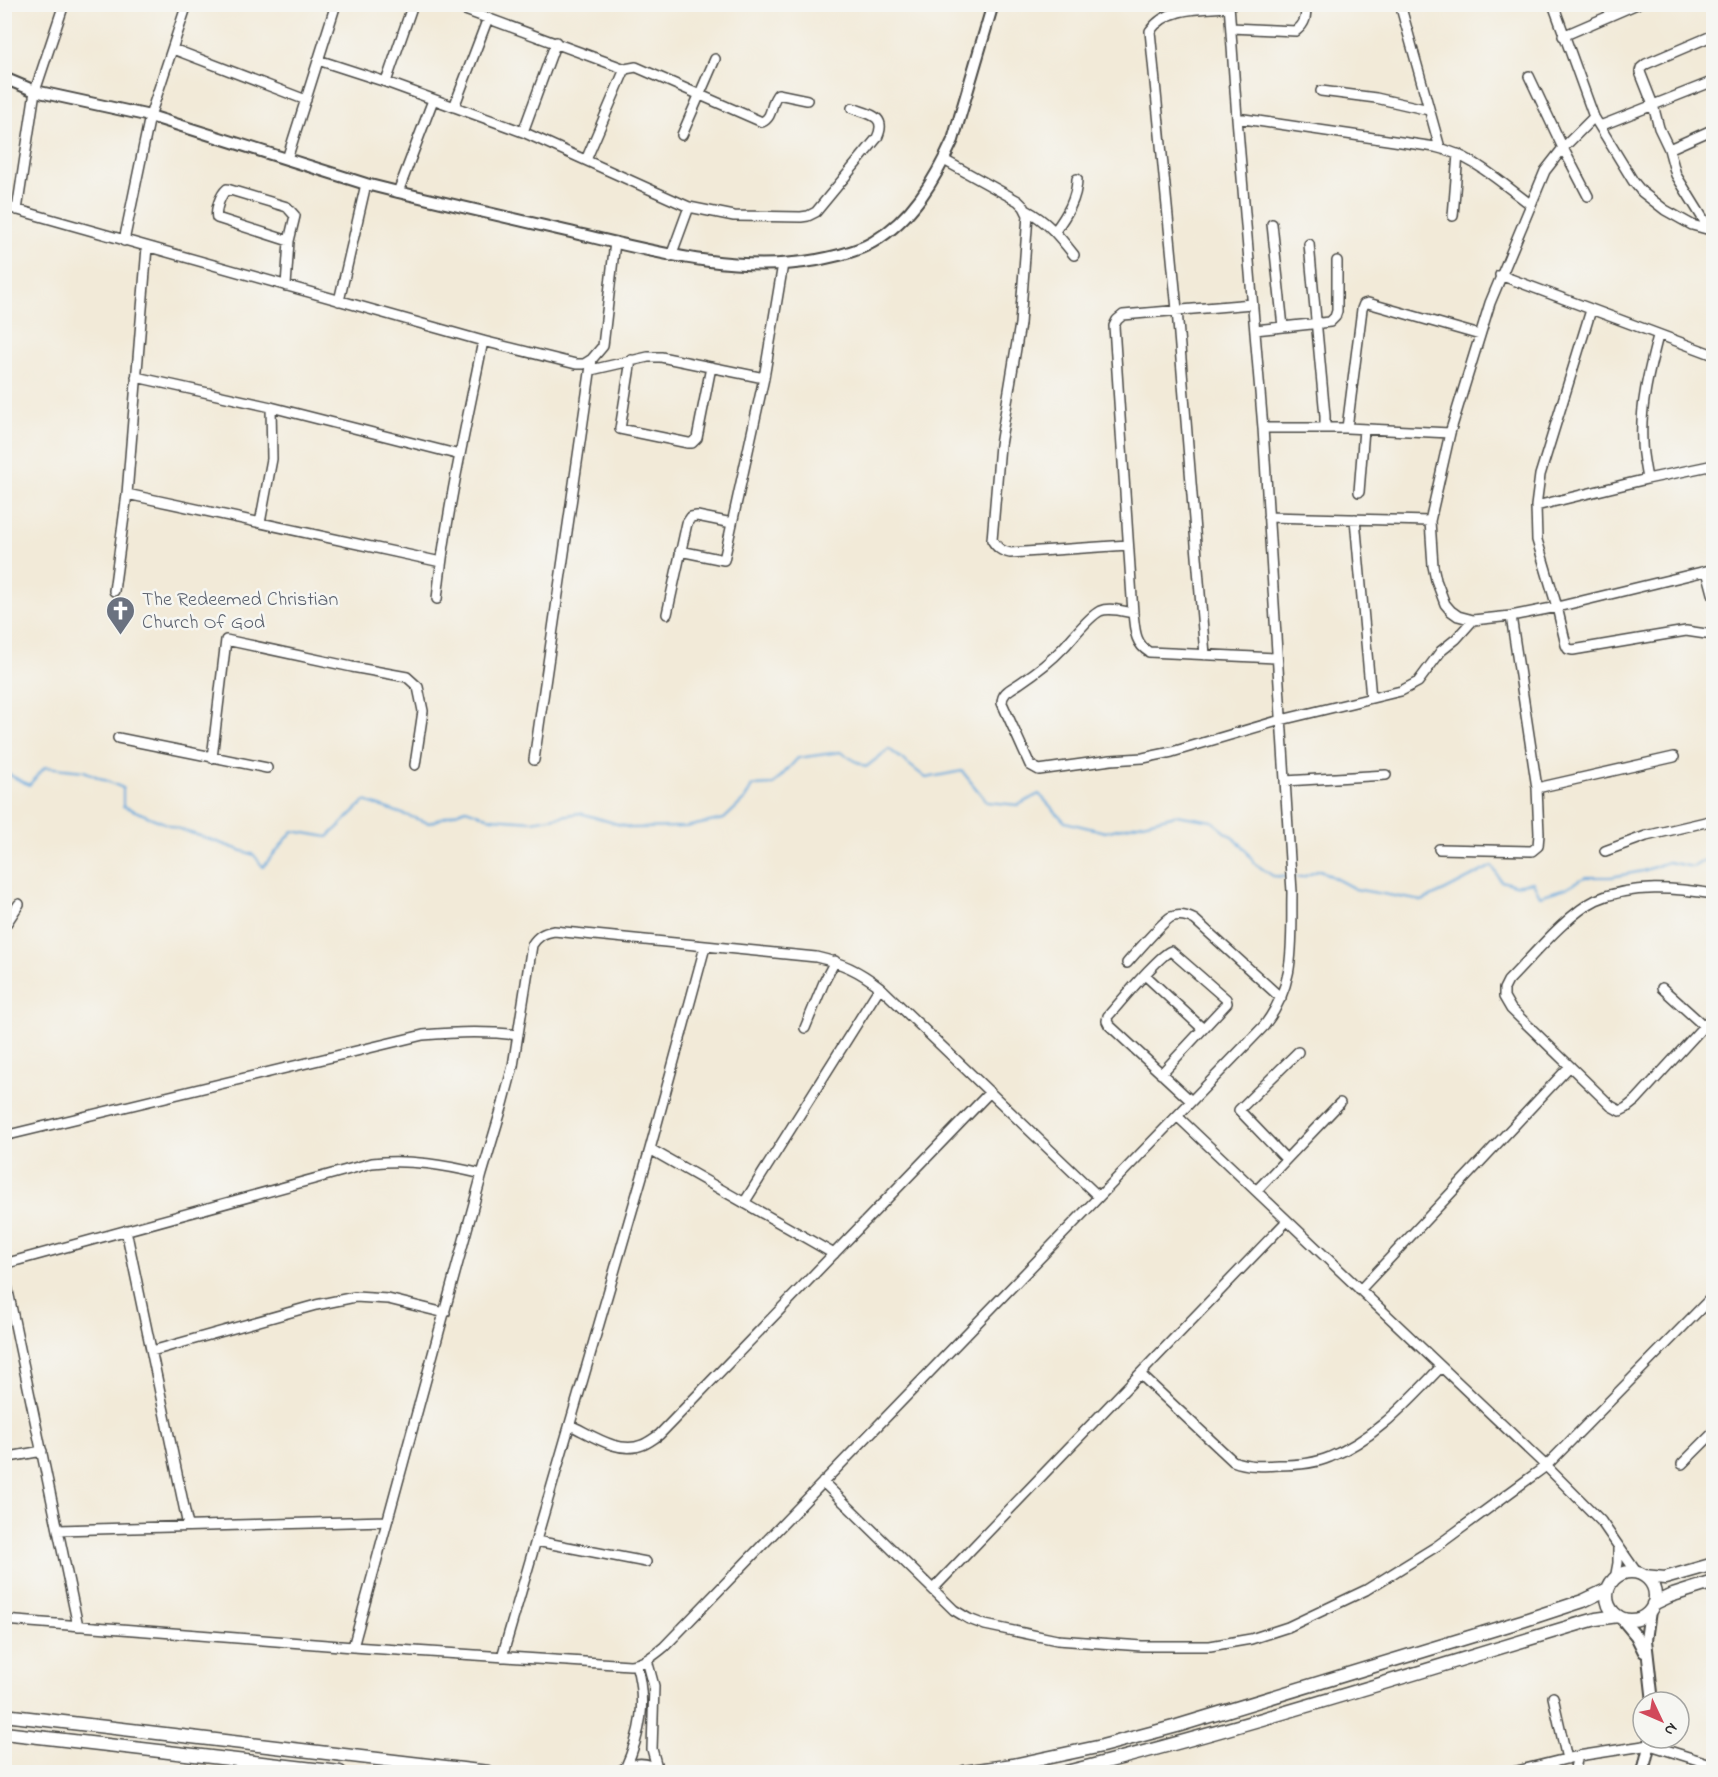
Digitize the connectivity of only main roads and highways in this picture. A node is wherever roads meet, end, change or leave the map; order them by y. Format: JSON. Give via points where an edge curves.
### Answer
{"nodes":[{"id":1,"x":1713,"y":1564,"type":"edge"},
{"id":2,"x":1641,"y":1575,"type":"junction"},
{"id":3,"x":1713,"y":1582,"type":"edge"},
{"id":4,"x":1612,"y":1584,"type":"junction"},
{"id":5,"x":1651,"y":1607,"type":"junction"},
{"id":6,"x":1620,"y":1617,"type":"junction"},
{"id":7,"x":4,"y":1715,"type":"edge"},
{"id":8,"x":4,"y":1733,"type":"edge"},
{"id":9,"x":297,"y":1770,"type":"edge"},
{"id":10,"x":623,"y":1771,"type":"edge"},
{"id":11,"x":659,"y":1772,"type":"edge"},
{"id":12,"x":340,"y":1773,"type":"edge"},
{"id":13,"x":488,"y":1773,"type":"edge"},
{"id":14,"x":964,"y":1773,"type":"edge"},
{"id":15,"x":1066,"y":1773,"type":"edge"}],
"edges":[{"from":1,"to":2,"type":"main road","via":[[1665,1578]]},
{"from":2,"to":4,"type":"main road","via":[[1622,1574]]},
{"from":2,"to":5,"type":"main road","via":[[1653,1588]]},
{"from":3,"to":5,"type":"main road","via":[[1670,1596]]},
{"from":4,"to":6,"type":"main road","via":[[1607,1600]]},
{"from":4,"to":14,"type":"main road","via":[[1591,1599],[1573,1605],[1177,1726],[1102,1746]]},
{"from":5,"to":6,"type":"main road","via":[[1636,1619]]},
{"from":6,"to":15,"type":"main road","via":[[1596,1619],[1174,1745]]},
{"from":7,"to":13,"type":"main road"},
{"from":8,"to":9,"type":"main road"},
{"from":9,"to":12,"type":"main road"},
{"from":10,"to":11,"type":"main road","via":[[642,1765]]}]}
